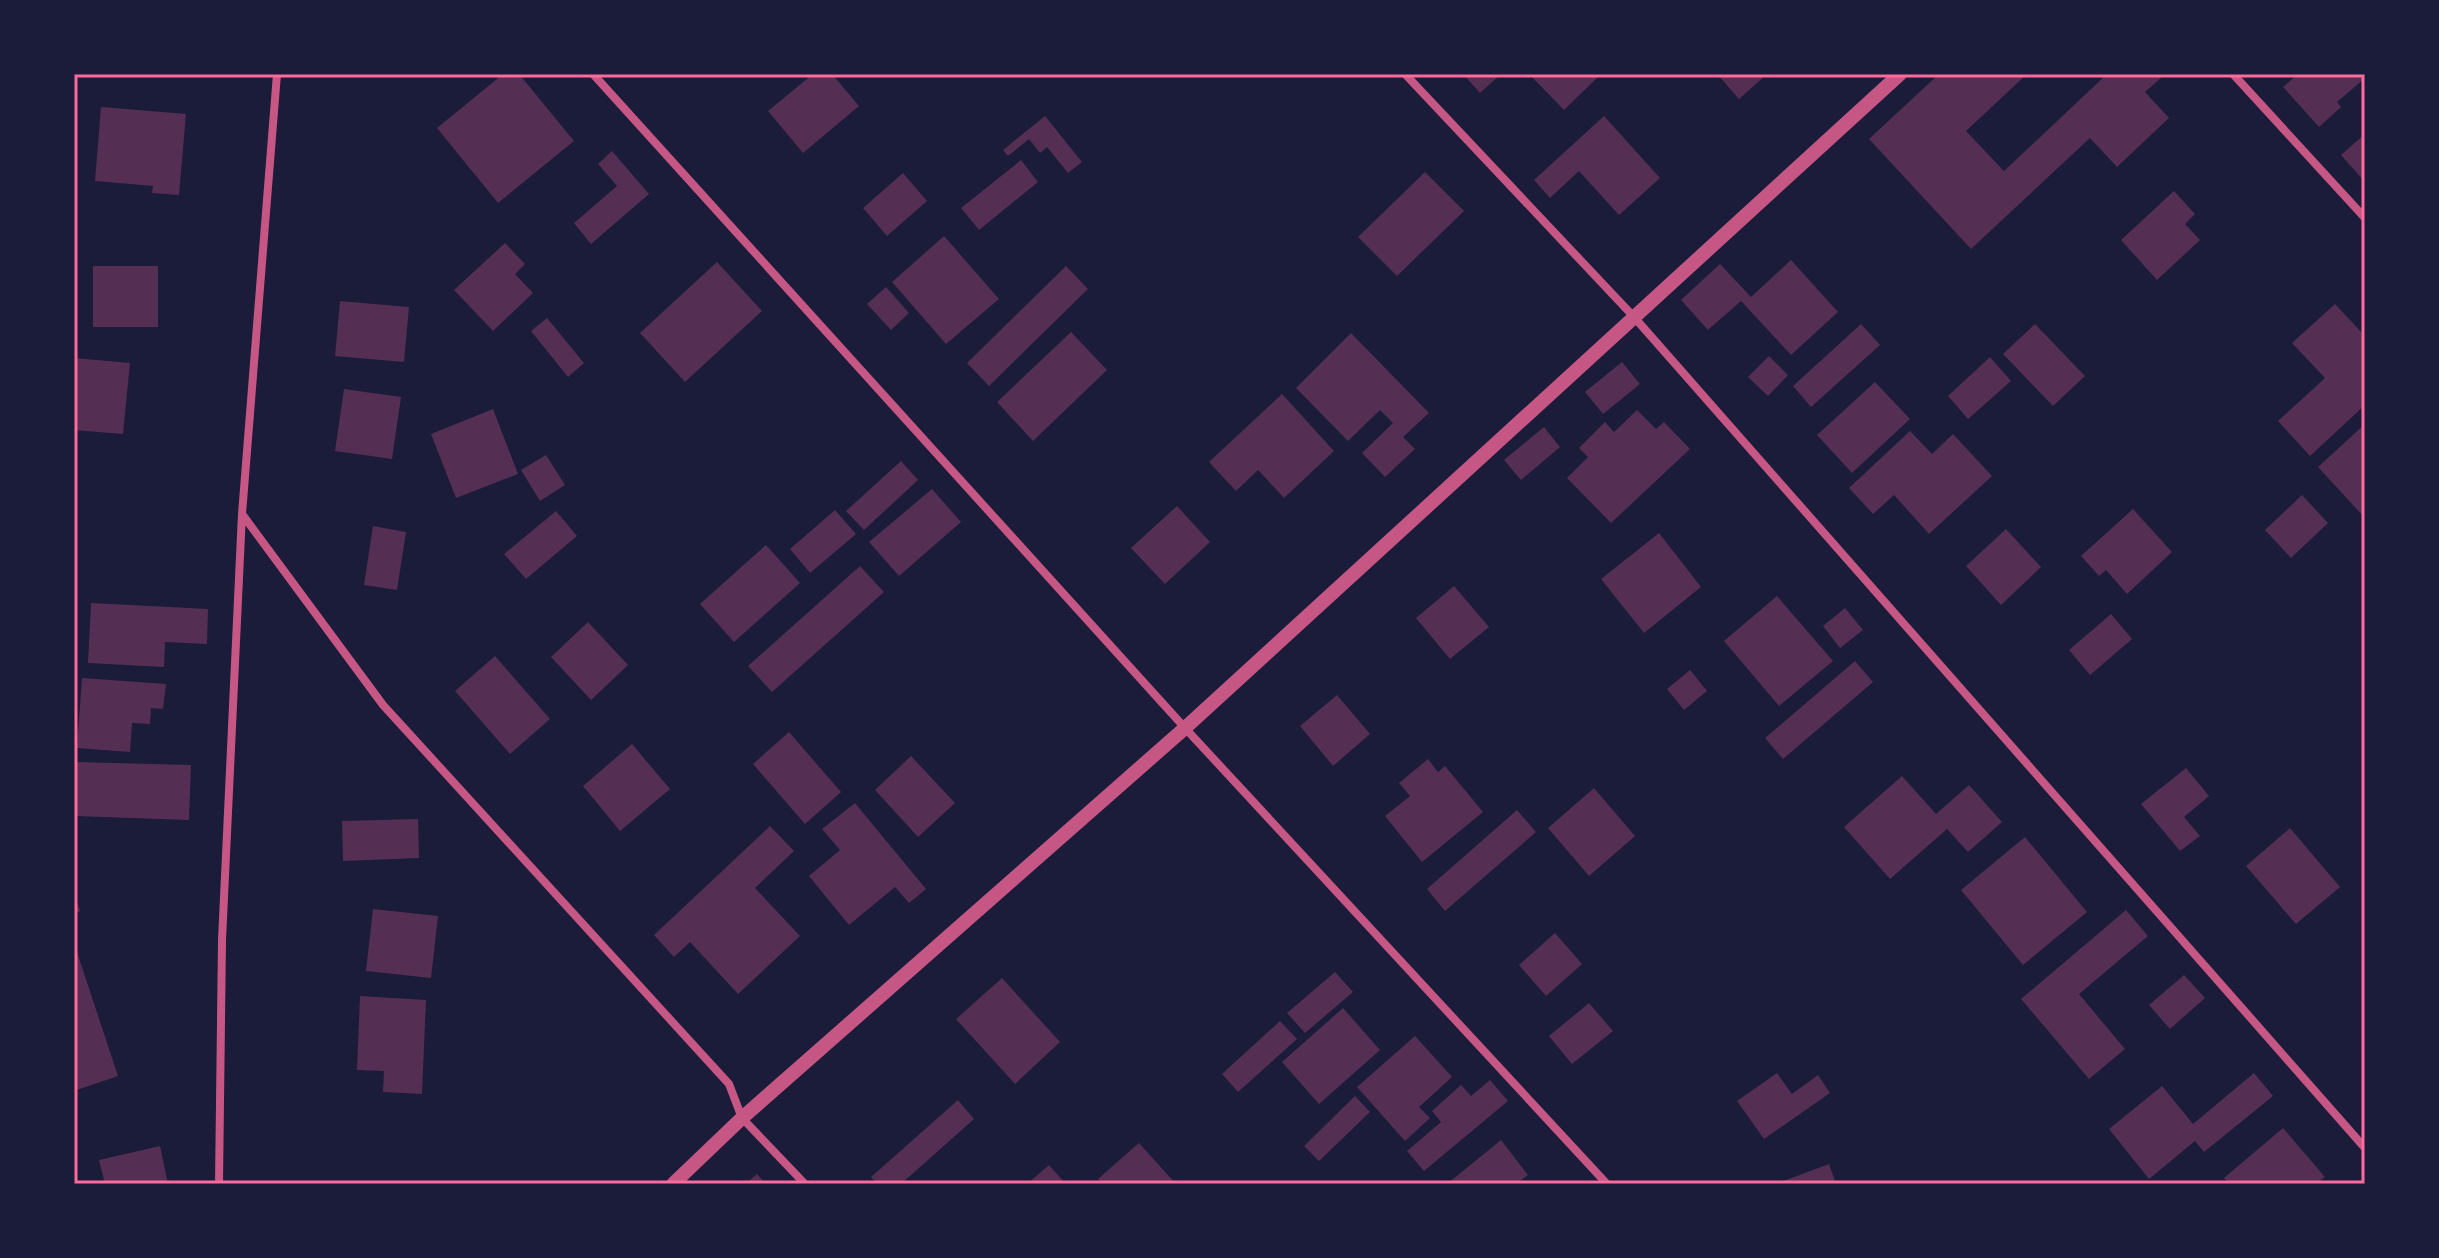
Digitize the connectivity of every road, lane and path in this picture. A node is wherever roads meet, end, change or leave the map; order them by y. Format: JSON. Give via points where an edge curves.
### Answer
{"nodes":[{"id":1,"x":277,"y":74,"type":"edge"},
{"id":2,"x":593,"y":74,"type":"edge"},
{"id":3,"x":1405,"y":74,"type":"edge"},
{"id":4,"x":1900,"y":74,"type":"edge"},
{"id":5,"x":2233,"y":74,"type":"edge"},
{"id":6,"x":2365,"y":218,"type":"edge"},
{"id":7,"x":1634,"y":317,"type":"junction"},
{"id":8,"x":242,"y":514,"type":"junction"},
{"id":9,"x":1185,"y":728,"type":"junction"},
{"id":10,"x":742,"y":1118,"type":"junction"},
{"id":11,"x":2365,"y":1148,"type":"edge"},
{"id":12,"x":219,"y":1184,"type":"edge"},
{"id":13,"x":673,"y":1184,"type":"edge"},
{"id":14,"x":805,"y":1184,"type":"edge"},
{"id":15,"x":1607,"y":1184,"type":"edge"}],
"edges":[{"from":1,"to":8,"type":"street"},
{"from":2,"to":9,"type":"street"},
{"from":3,"to":7,"type":"street"},
{"from":4,"to":7,"type":"street"},
{"from":5,"to":6,"type":"street"},
{"from":7,"to":9,"type":"street"},
{"from":7,"to":11,"type":"street"},
{"from":8,"to":10,"type":"street","via":[[383,705],[729,1084]]},
{"from":8,"to":12,"type":"street","via":[[222,940]]},
{"from":9,"to":10,"type":"street"},
{"from":9,"to":15,"type":"street"},
{"from":10,"to":13,"type":"street"},
{"from":10,"to":14,"type":"street"}]}
